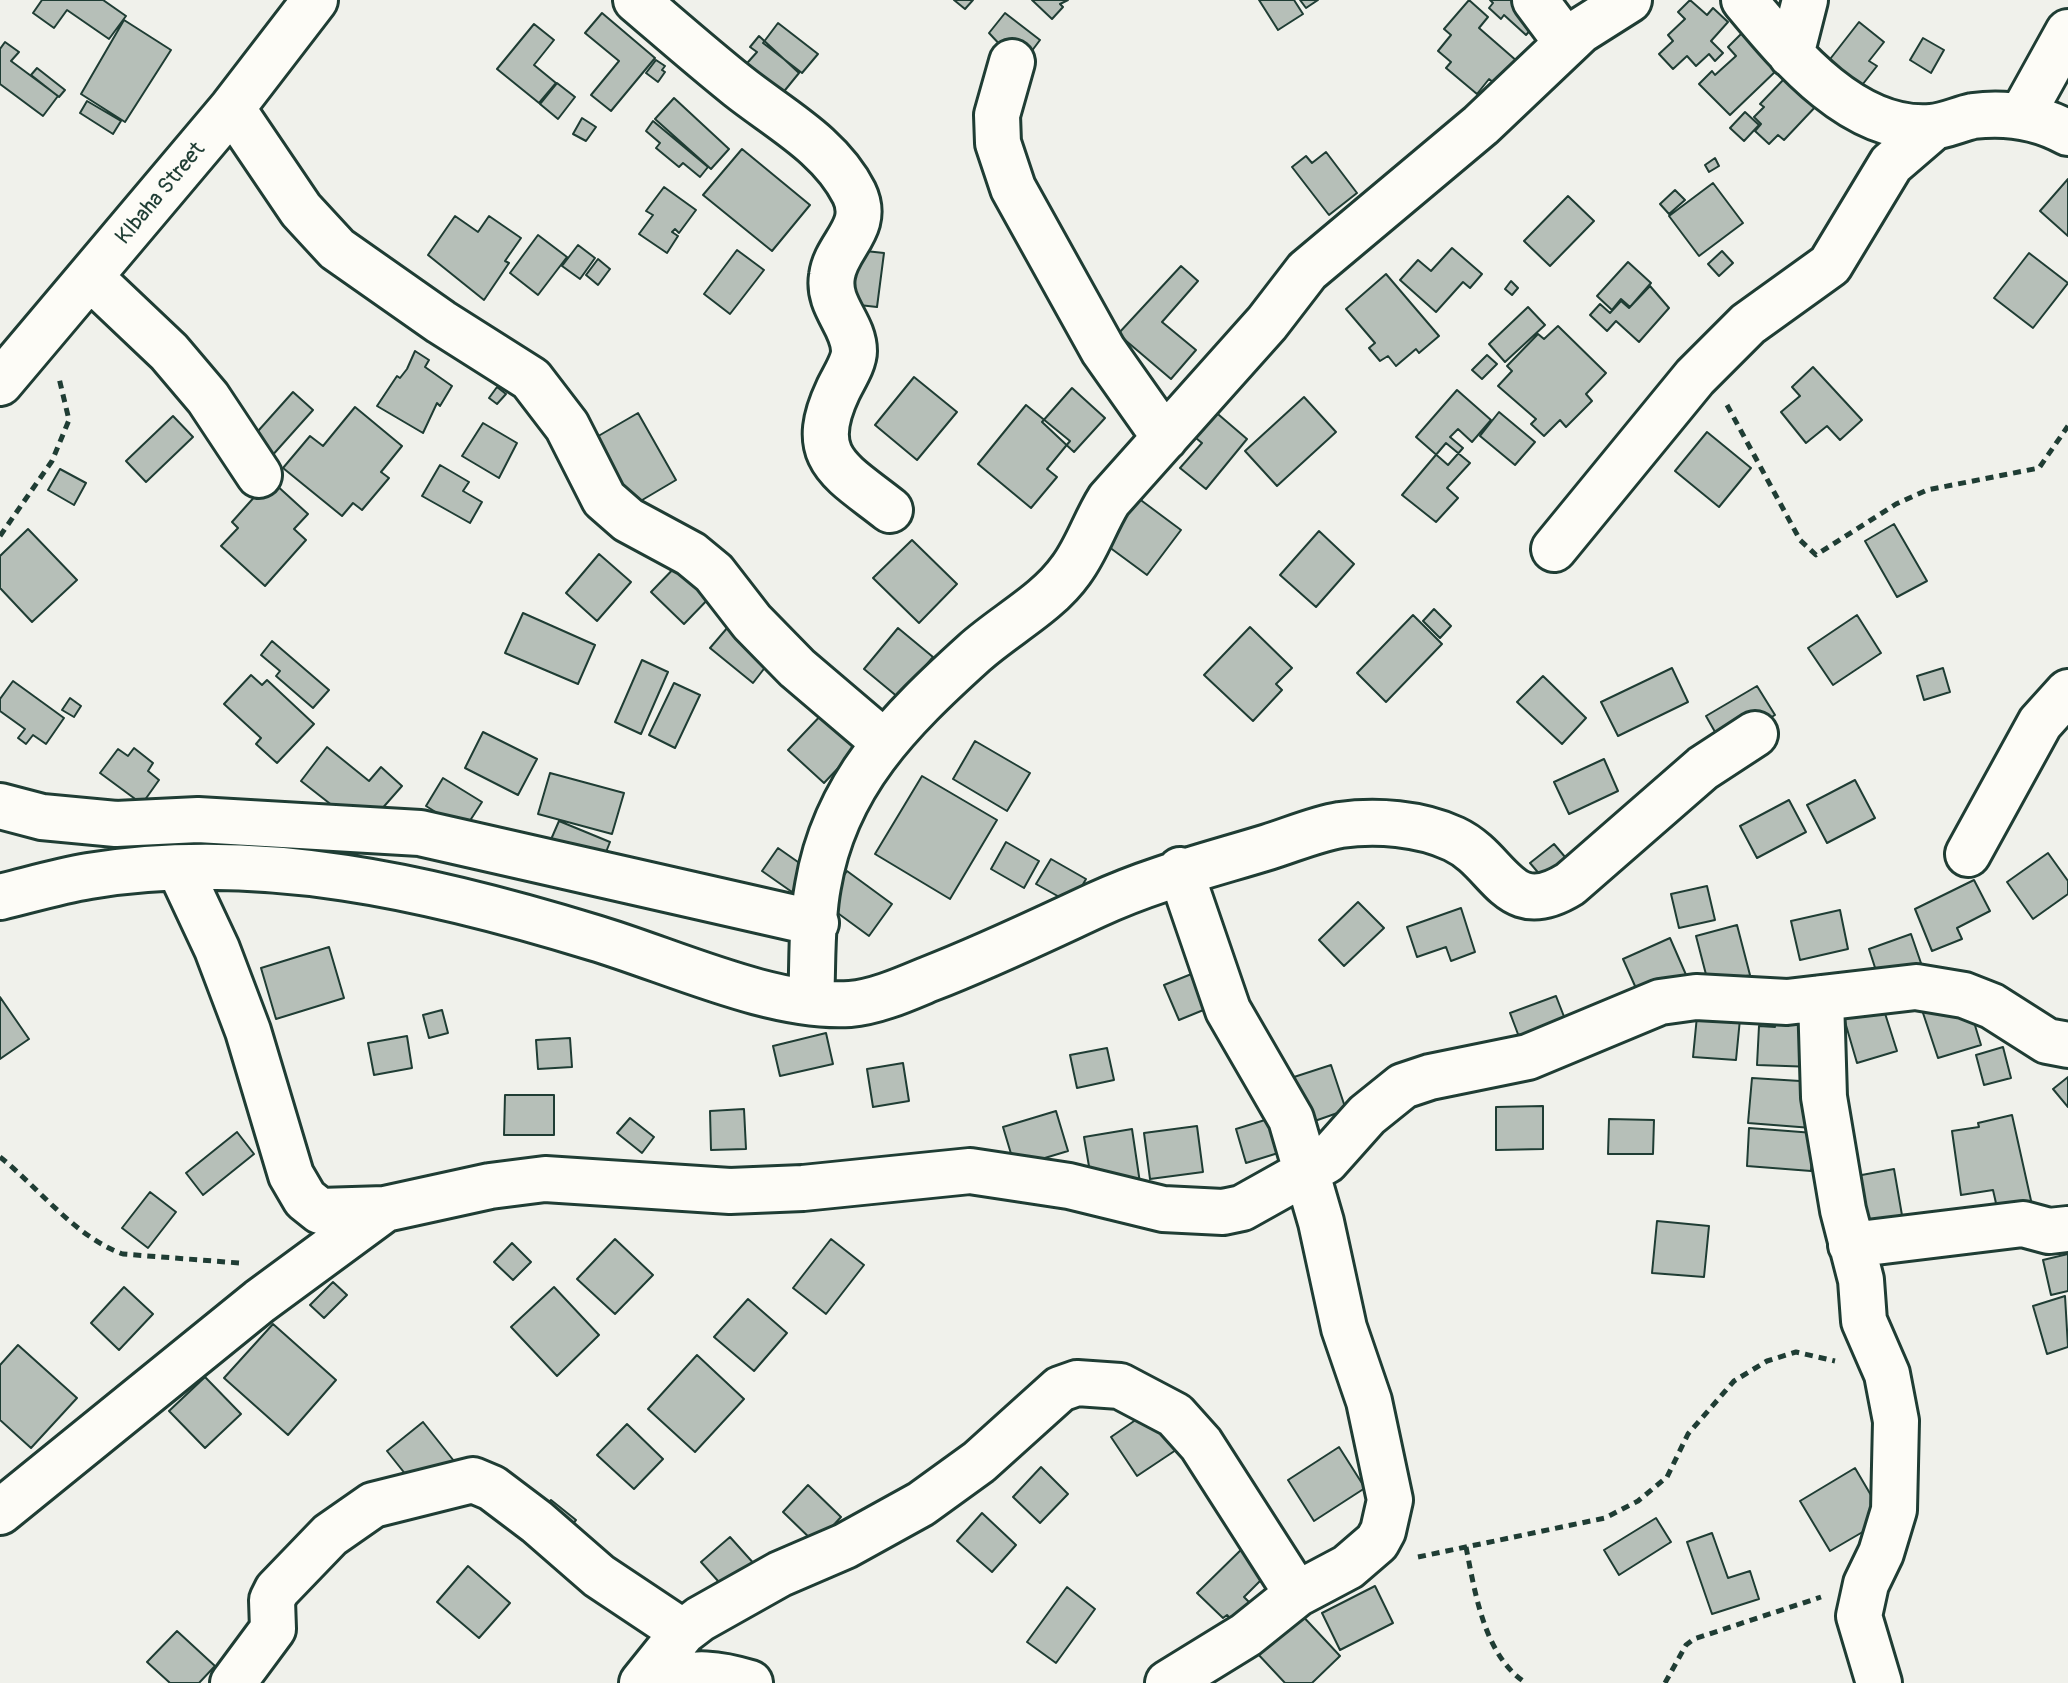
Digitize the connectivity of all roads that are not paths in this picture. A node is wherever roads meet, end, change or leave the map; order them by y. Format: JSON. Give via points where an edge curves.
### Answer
{"nodes":[{"id":1,"x":315,"y":0,"type":"edge"},
{"id":2,"x":636,"y":0,"type":"edge"},
{"id":3,"x":1535,"y":0,"type":"edge"},
{"id":4,"x":1629,"y":0,"type":"edge"},
{"id":5,"x":1744,"y":0,"type":"edge"},
{"id":6,"x":1805,"y":0,"type":"edge"},
{"id":7,"x":2068,"y":32,"type":"edge"},
{"id":8,"x":1567,"y":43,"type":"junction"},
{"id":9,"x":1791,"y":55,"type":"junction"},
{"id":10,"x":1012,"y":62,"type":"dead end"},
{"id":11,"x":232,"y":108,"type":"junction"},
{"id":12,"x":2022,"y":115,"type":"junction"},
{"id":13,"x":1934,"y":127,"type":"junction"},
{"id":14,"x":2068,"y":133,"type":"edge"},
{"id":15,"x":91,"y":278,"type":"junction"},
{"id":16,"x":0,"y":383,"type":"edge"},
{"id":17,"x":1165,"y":438,"type":"junction"},
{"id":18,"x":259,"y":475,"type":"dead end"},
{"id":19,"x":890,"y":510,"type":"dead end"},
{"id":20,"x":1554,"y":549,"type":"dead end"},
{"id":21,"x":2068,"y":692,"type":"edge"},
{"id":22,"x":1755,"y":734,"type":"dead end"},
{"id":23,"x":885,"y":743,"type":"junction"},
{"id":24,"x":0,"y":806,"type":"edge"},
{"id":25,"x":1968,"y":854,"type":"dead end"},
{"id":26,"x":179,"y":868,"type":"junction"},
{"id":27,"x":1180,"y":870,"type":"junction"},
{"id":28,"x":0,"y":897,"type":"edge"},
{"id":29,"x":816,"y":923,"type":"junction"},
{"id":30,"x":1821,"y":998,"type":"junction"},
{"id":31,"x":811,"y":1002,"type":"junction"},
{"id":32,"x":2068,"y":1045,"type":"edge"},
{"id":33,"x":1307,"y":1171,"type":"junction"},
{"id":34,"x":385,"y":1209,"type":"junction"},
{"id":35,"x":2068,"y":1229,"type":"edge"},
{"id":36,"x":1851,"y":1245,"type":"junction"},
{"id":37,"x":0,"y":1512,"type":"edge"},
{"id":38,"x":1297,"y":1594,"type":"junction"},
{"id":39,"x":683,"y":1632,"type":"junction"},
{"id":40,"x":233,"y":1683,"type":"edge"},
{"id":41,"x":642,"y":1683,"type":"edge"},
{"id":42,"x":663,"y":1683,"type":"edge"},
{"id":43,"x":750,"y":1683,"type":"edge"},
{"id":44,"x":1168,"y":1683,"type":"edge"},
{"id":45,"x":1879,"y":1683,"type":"edge"}],
"edges":[{"from":1,"to":11,"type":"street","name":"KIbaha Street"},
{"from":2,"to":19,"type":"street","via":[[815,145],[855,195],[859,217],[854,236],[832,276],[832,297],[855,353],[831,406],[824,439],[837,469]]},
{"from":3,"to":8,"type":"street"},
{"from":4,"to":8,"type":"street"},
{"from":5,"to":9,"type":"street"},
{"from":6,"to":9,"type":"street"},
{"from":7,"to":12,"type":"street"},
{"from":8,"to":17,"type":"street","via":[[1481,125],[1307,271]]},
{"from":9,"to":13,"type":"street","via":[[1830,91],[1884,120]]},
{"from":10,"to":17,"type":"street","via":[[997,115],[998,143],[1013,188],[1103,350]]},
{"from":11,"to":15,"type":"street","name":"KIbaha Street"},
{"from":11,"to":23,"type":"street","via":[[301,210],[337,249],[531,379],[567,426],[604,499],[628,520],[691,554],[714,573],[797,668]]},
{"from":12,"to":13,"type":"street","via":[[1973,116]]},
{"from":12,"to":14,"type":"street"},
{"from":13,"to":20,"type":"street","via":[[1891,164],[1830,265],[1748,324],[1706,367]]},
{"from":15,"to":16,"type":"street","name":"KIbaha Street"},
{"from":15,"to":18,"type":"street","via":[[208,398]]},
{"from":17,"to":23,"type":"street","via":[[1109,500],[1055,589],[976,651]]},
{"from":21,"to":25,"type":"street","via":[[2040,723]]},
{"from":22,"to":27,"type":"street","via":[[1703,768],[1570,884],[1548,897],[1521,894],[1471,848],[1450,837],[1388,823],[1337,825]]},
{"from":23,"to":29,"type":"street","via":[[840,808],[817,889]]},
{"from":24,"to":29,"type":"street","via":[[42,817],[116,824],[198,820],[420,833]]},
{"from":26,"to":28,"type":"street","via":[[90,876]]},
{"from":26,"to":31,"type":"street","via":[[262,868],[460,898],[668,966]]},
{"from":26,"to":34,"type":"street","via":[[217,949],[291,1175],[305,1199],[320,1211]]},
{"from":27,"to":31,"type":"street","via":[[908,988],[853,1004]]},
{"from":27,"to":33,"type":"street","via":[[1228,1010],[1291,1119]]},
{"from":29,"to":31,"type":"street"},
{"from":30,"to":32,"type":"street","via":[[1916,987],[1964,995],[2047,1041]]},
{"from":30,"to":33,"type":"street","via":[[1787,1002],[1696,997],[1660,1002],[1528,1057],[1403,1086],[1367,1115],[1326,1161]]},
{"from":30,"to":36,"type":"street","via":[[1824,1097]]},
{"from":33,"to":34,"type":"street","via":[[1242,1208],[1223,1212],[1163,1209],[1069,1186],[970,1171],[730,1191],[545,1179]]},
{"from":33,"to":38,"type":"street","via":[[1390,1500],[1377,1542],[1348,1567]]},
{"from":34,"to":37,"type":"street"},
{"from":35,"to":36,"type":"street","via":[[2049,1231],[2023,1224]]},
{"from":36,"to":45,"type":"street","via":[[1864,1321],[1887,1374],[1896,1421],[1894,1510],[1859,1616]]},
{"from":38,"to":39,"type":"street","via":[[1201,1444],[1175,1415],[1120,1386],[1077,1383],[1043,1402],[979,1462],[921,1504],[780,1574]]},
{"from":38,"to":44,"type":"street","via":[[1246,1635]]},
{"from":39,"to":40,"type":"street","via":[[599,1576],[492,1488],[463,1481],[373,1505],[330,1535],[277,1590],[273,1629]]},
{"from":39,"to":41,"type":"street"},
{"from":42,"to":43,"type":"street","via":[[690,1674]]}]}
